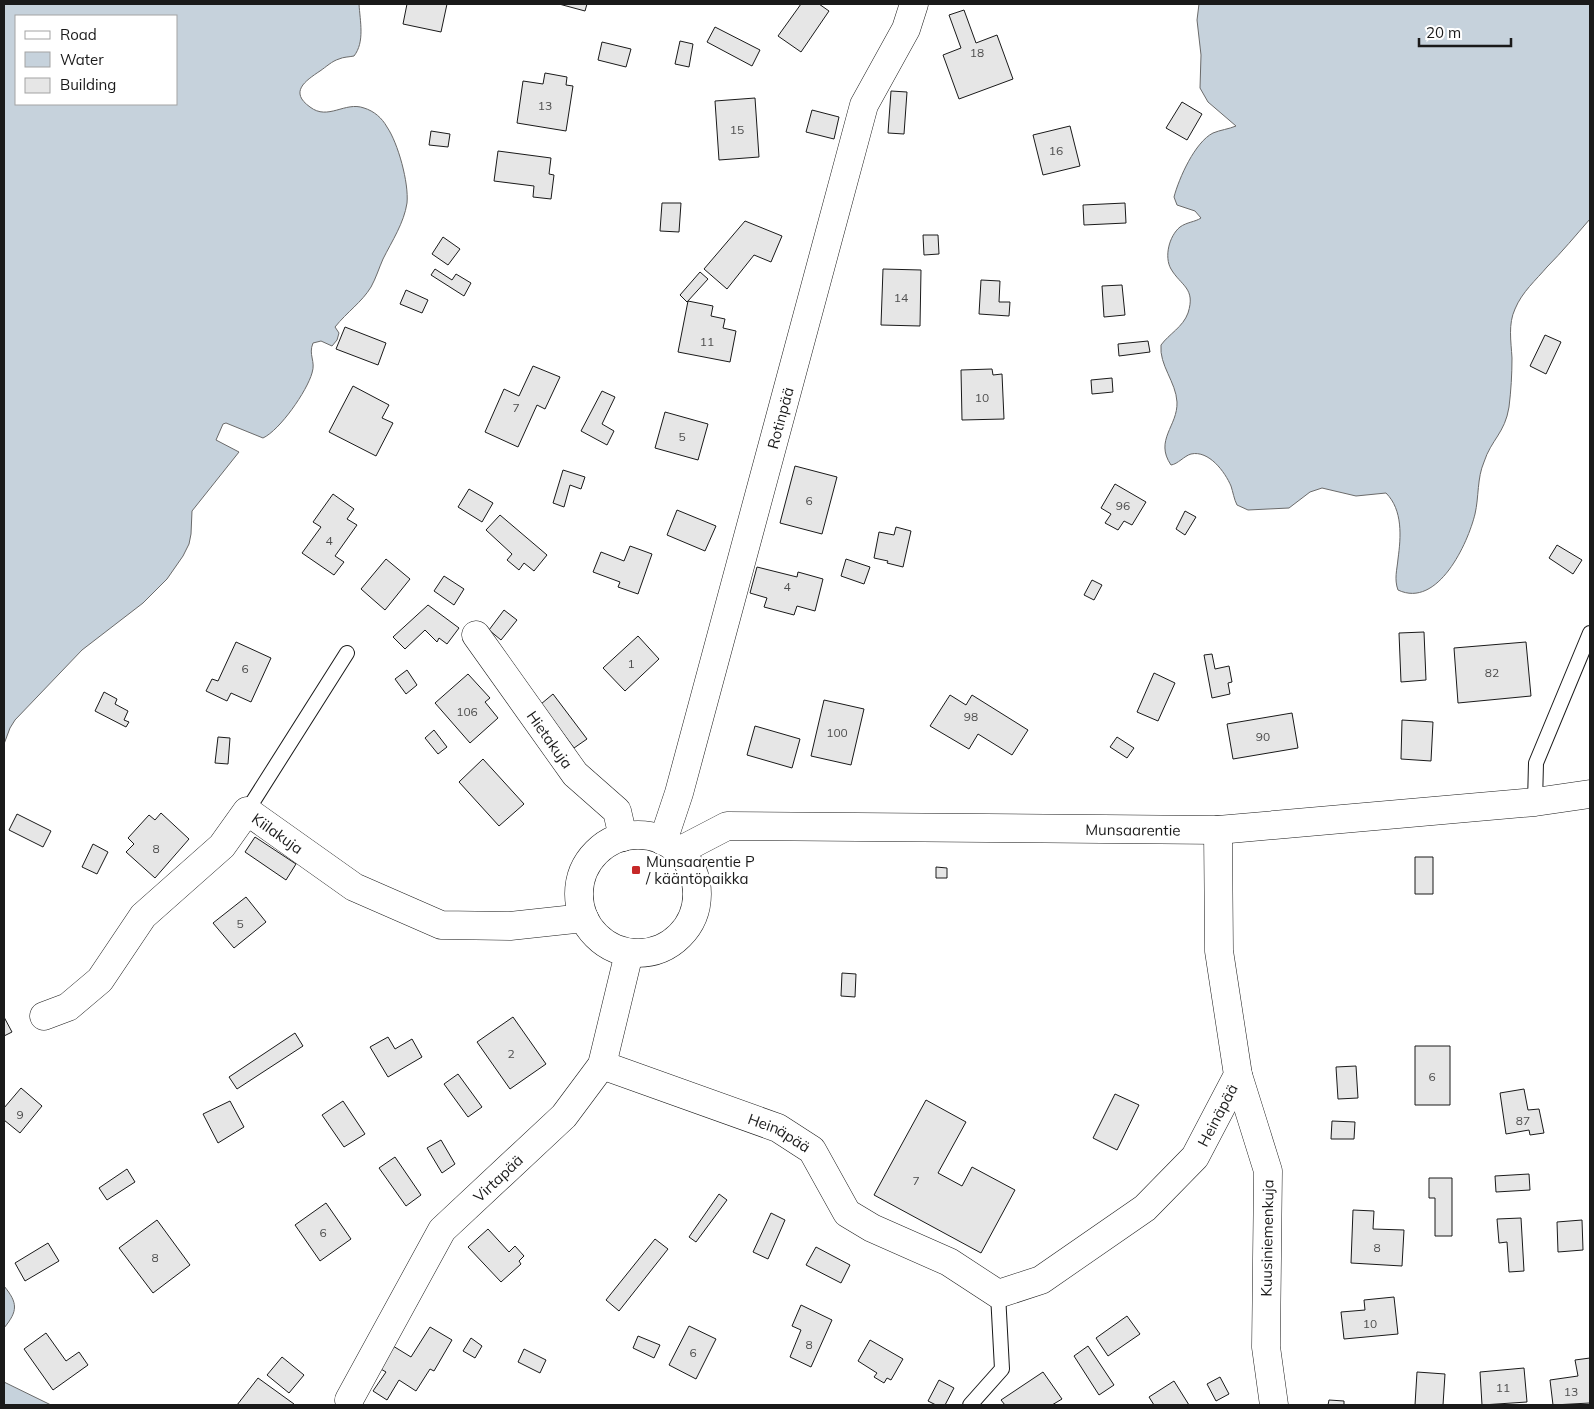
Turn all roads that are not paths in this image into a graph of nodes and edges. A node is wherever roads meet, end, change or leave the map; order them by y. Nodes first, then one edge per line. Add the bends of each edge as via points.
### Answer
1 (914, 4) edge
2 (1590, 633) edge
3 (476, 636) dead end
4 (347, 653) dead end
5 (1590, 794) edge
6 (1535, 802) junction
7 (247, 811) junction
8 (1218, 830) junction
9 (623, 837) junction
10 (671, 846) junction
11 (584, 918) junction
12 (629, 953) junction
13 (44, 1016) dead end
14 (602, 1065) junction
15 (1238, 1075) junction
16 (998, 1294) junction
17 (349, 1400) dead end
18 (970, 1405) edge
19 (1274, 1405) edge

1 - 10 street, Rotinpää via 906,29 864,105 681,783
2 - 6 lane via 1536,763
3 - 9 street, Hietakuja via 575,774 617,812
4 - 7 lane
5 - 6 street, Munsaarentie
6 - 8 street, Munsaarentie
7 - 11 street, Kiilakuja via 354,887 442,925 510,926
7 - 13 street, Kiilakuja via 222,846 143,916 100,980 68,1007
8 - 10 street, Munsaarentie via 727,826
8 - 15 street, Heinäpää via 1219,951
9 - 10 street via 643,836
9 - 11 street via 600,850 590,860 581,878 579,898
10 - 12 street via 690,866 696,883 697,902 691,920 681,936 666,947 648,953
11 - 12 street via 595,935 610,947
12 - 14 street, Virtapää
14 - 16 street, Heinäpää via 778,1128 812,1150 847,1213 872,1228 949,1262
14 - 17 street, Virtapää via 564,1116 442,1230
15 - 16 street, Heinäpää via 1195,1157 1145,1208 1041,1280
15 - 19 street, Kuusiniemenkuja via 1268,1171 1266,1347
16 - 18 lane via 1002,1369

